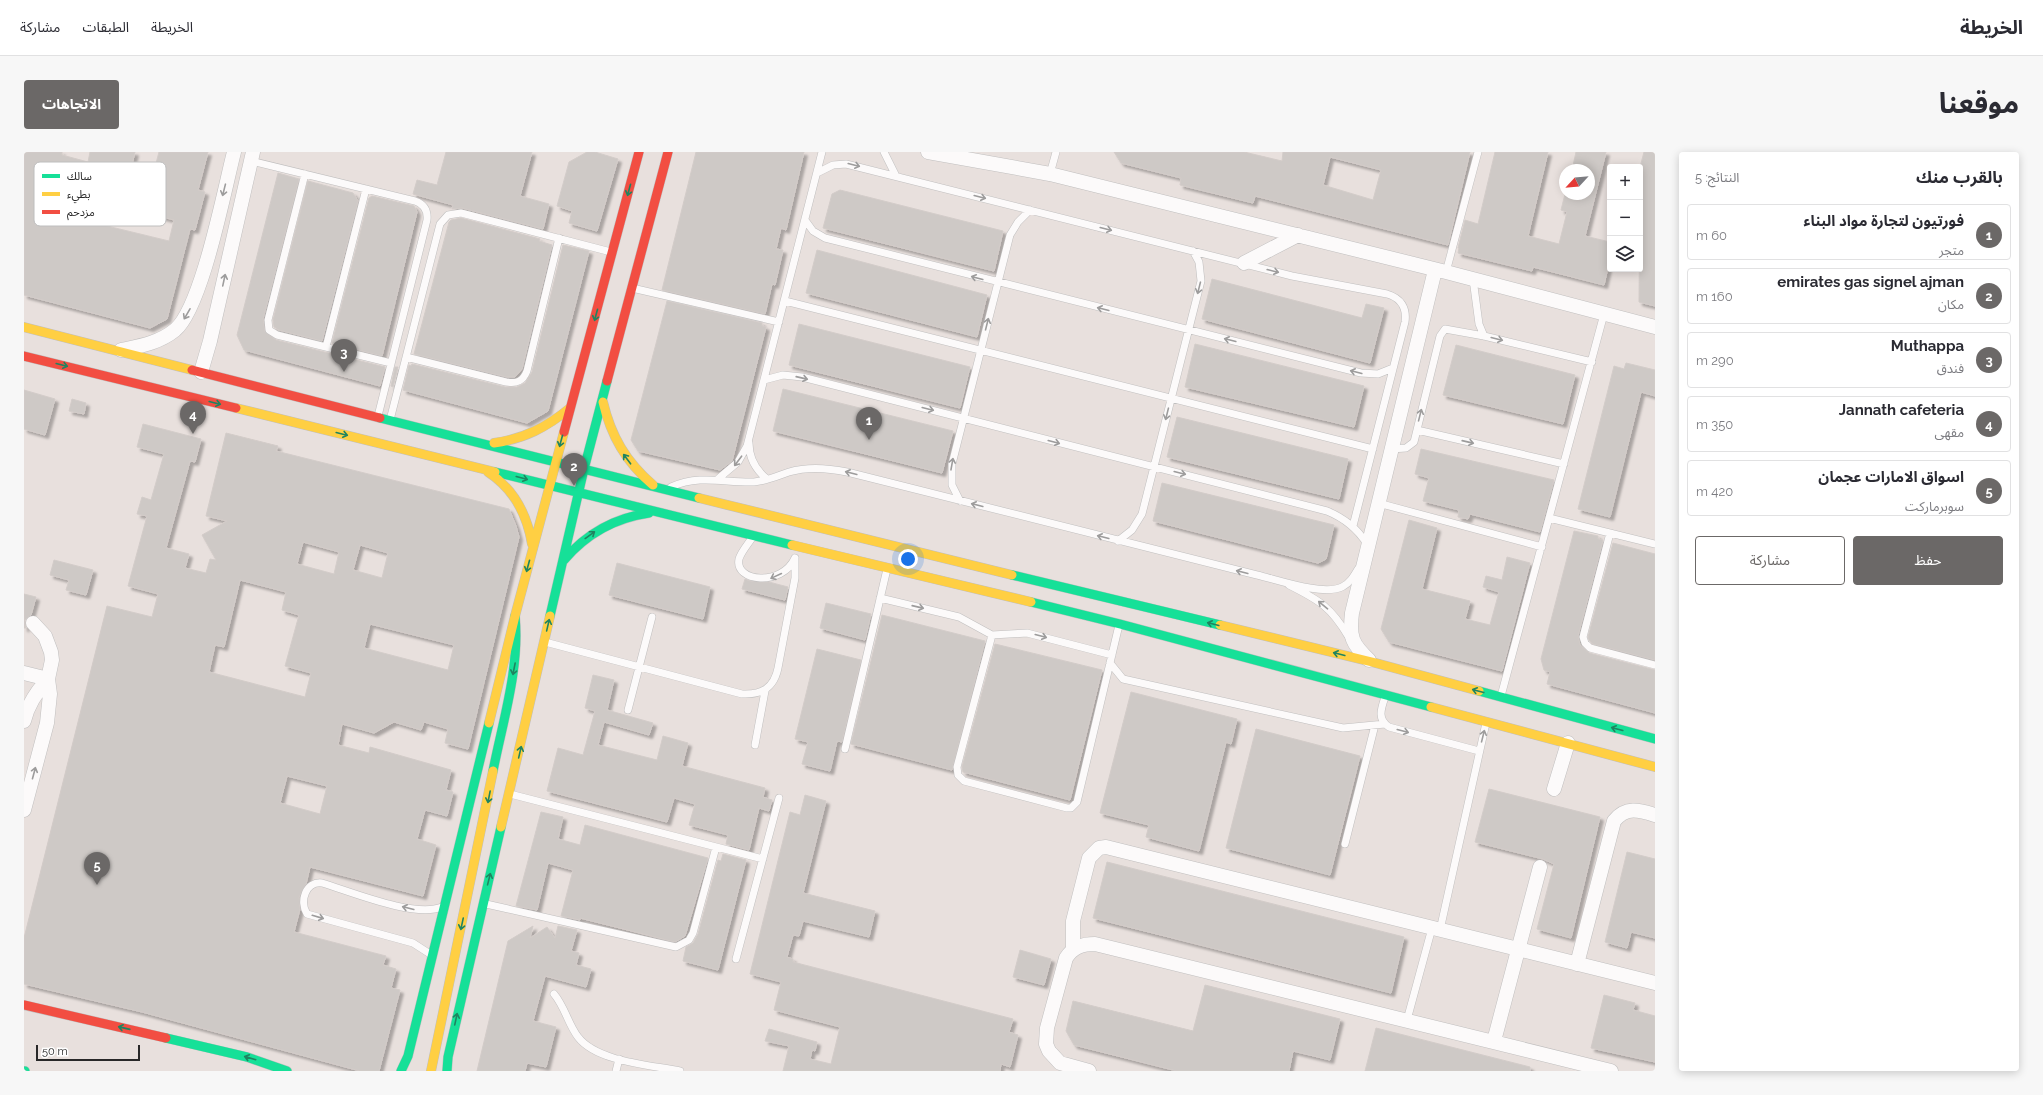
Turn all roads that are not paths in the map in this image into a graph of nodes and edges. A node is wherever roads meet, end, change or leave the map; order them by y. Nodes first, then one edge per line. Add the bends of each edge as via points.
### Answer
1 (234, 152) edge
2 (639, 152) edge
3 (668, 152) edge
4 (822, 152) edge
5 (884, 152) edge
6 (928, 152) edge
7 (1056, 152) edge
8 (1478, 152) edge
9 (252, 156) edge
10 (817, 173) junction
11 (306, 174) junction
12 (1050, 174) junction
13 (896, 176) junction
14 (366, 189) junction
15 (1030, 210) junction
16 (805, 220) junction
17 (1298, 235) junction
18 (560, 238) junction
19 (1193, 251) junction
20 (208, 253) junction
21 (613, 253) junction
22 (229, 259) junction
23 (1244, 263) junction
24 (1441, 271) junction
25 (1473, 279) junction
26 (998, 283) junction
27 (632, 288) junction
28 (784, 301) junction
29 (1604, 314) junction
30 (779, 322) junction
31 (24, 327) edge
32 (1655, 327) edge
33 (1188, 330) junction
34 (1484, 336) junction
35 (326, 347) junction
36 (980, 350) junction
37 (118, 351) junction
38 (24, 356) edge
39 (406, 357) junction
40 (1592, 362) junction
41 (391, 363) junction
42 (1393, 368) junction
43 (201, 372) junction
44 (764, 380) junction
45 (1172, 398) junction
46 (602, 400) junction
47 (570, 408) junction
48 (378, 417) junction
49 (963, 418) junction
50 (390, 420) junction
51 (1417, 430) junction
52 (750, 437) junction
53 (486, 444) junction
54 (1373, 449) junction
55 (1390, 449) junction
56 (555, 462) junction
57 (1564, 464) junction
58 (1154, 467) junction
59 (481, 468) junction
60 (584, 469) junction
61 (718, 479) junction
62 (767, 479) junction
63 (549, 485) junction
64 (654, 487) junction
65 (664, 490) junction
66 (578, 493) junction
67 (960, 501) junction
68 (1378, 503) junction
69 (660, 513) junction
70 (1549, 518) junction
71 (1353, 526) junction
72 (1610, 533) junction
73 (754, 535) junction
74 (1118, 540) junction
75 (1367, 544) junction
76 (1655, 544) edge
77 (798, 546) junction
78 (1542, 547) junction
79 (532, 549) junction
80 (795, 558) junction
81 (1365, 558) junction
82 (563, 562) junction
83 (887, 567) junction
84 (1280, 581) junction
85 (880, 598) junction
86 (514, 616) junction
87 (652, 617) dead end
88 (33, 623) dead end
89 (1120, 624) junction
90 (992, 635) junction
91 (544, 642) junction
92 (1355, 647) junction
93 (1112, 655) junction
94 (1372, 662) junction
95 (1110, 663) junction
96 (1655, 664) edge
97 (639, 666) junction
98 (24, 673) edge
99 (48, 679) junction
100 (765, 691) junction
101 (1386, 694) junction
102 (1501, 698) junction
103 (628, 710) dead end
104 (24, 721) edge
105 (1486, 721) junction
106 (1385, 724) junction
107 (1375, 725) junction
108 (1655, 739) edge
109 (1568, 743) junction
110 (755, 745) dead end
111 (845, 749) dead end
112 (1479, 751) junction
113 (1655, 767) edge
114 (1554, 789) dead end
115 (510, 794) junction
116 (779, 798) dead end
117 (24, 810) edge
118 (1655, 815) edge
119 (1345, 844) dead end
120 (716, 847) junction
121 (763, 859) junction
122 (1540, 867) dead end
123 (483, 904) junction
124 (446, 905) junction
125 (1436, 929) junction
126 (1073, 949) junction
127 (1518, 949) junction
128 (433, 959) junction
129 (736, 959) dead end
130 (1578, 964) junction
131 (1655, 983) edge
132 (554, 994) dead end
133 (24, 1005) edge
134 (1407, 1020) junction
135 (1494, 1041) junction
136 (619, 1059) junction
137 (405, 1069) edge
138 (287, 1071) edge
139 (431, 1071) edge
140 (447, 1071) edge
141 (616, 1071) edge
142 (680, 1071) edge
143 (1088, 1071) edge
144 (1612, 1071) edge

1 -> 20 street
2 -> 21 main road
3 - 27 main road
4 - 10 lane
5 - 13 lane
6 - 12 street
7 - 12 lane
8 - 24 lane
9 - 11 lane
9 - 22 street
10 -> 13 lane via 833,165 846,164
10 - 16 lane
11 - 14 lane
11 - 35 lane via 267,325 272,333
12 - 17 street
13 -> 15 lane
14 - 35 lane
14 - 41 lane via 421,203 428,213
15 -> 19 lane
15 - 26 lane via 1010,235
26 -> 16 lane via 825,238 813,231
16 - 28 lane
17 - 23 street
17 - 24 street
18 - 21 lane
18 - 39 lane via 460,213 448,215 440,224
18 - 39 lane via 527,371 519,382 506,382
19 - 23 lane
19 -> 33 lane via 1199,262 1201,274
20 - 22 street
20 -> 37 street via 190,310 176,329 156,342
21 -> 47 main road
43 -> 22 street
23 -> 42 lane via 1312,280 1387,294 1398,300 1406,316
24 - 25 street
24 - 55 street
25 - 29 street
25 - 34 lane via 1478,324
33 -> 26 lane
36 -> 26 lane
27 - 30 lane
27 - 46 main road
28 - 30 lane
28 - 36 lane
29 - 32 street
29 - 40 lane
30 - 44 lane
31 - 37 main road
42 -> 33 lane via 1378,374 1361,373
33 - 45 lane
34 -> 40 lane
51 -> 34 lane via 1441,333 1448,329
35 - 41 lane
36 - 45 lane
36 - 49 lane
37 - 43 main road
38 -> 59 main road
39 - 50 lane
40 - 57 lane
41 - 48 lane
42 - 54 lane
43 - 48 main road
44 -> 49 lane via 792,375
44 - 52 lane
45 - 54 lane
45 -> 58 lane
46 - 60 main road
64 -> 46 main road via 623,455 610,429
47 - 53 main road via 559,418 532,434 502,443
47 -> 56 main road
48 - 50 main road
49 -> 58 lane
67 -> 49 lane via 952,485 951,471
50 - 53 main road
51 - 55 lane via 1414,442 1409,447
51 -> 57 lane
52 -> 61 lane via 738,462
52 - 62 lane via 753,461
53 - 56 main road
54 - 71 lane
55 - 68 street
56 - 60 main road
56 - 63 main road
57 - 70 lane
58 -> 71 lane via 1327,511
58 - 74 lane via 1142,514 1132,530
59 -> 63 main road
59 - 79 main road via 500,480 516,498 529,527
60 - 64 main road
60 - 66 main road
61 - 62 lane via 743,482
61 - 65 lane via 692,480
67 -> 62 lane via 824,468 801,469
63 - 66 main road
63 - 79 main road
64 - 65 main road
94 -> 65 main road
66 - 69 main road
66 - 82 main road
74 -> 67 lane
68 - 75 street
68 - 78 lane
69 - 73 main road
82 -> 69 main road via 579,543 600,528 635,515
70 - 72 lane
70 - 78 lane
71 - 75 lane
72 - 76 lane
72 - 96 lane via 1583,637 1585,643 1590,648
73 - 77 main road
80 -> 73 lane via 786,570 770,578 746,574 740,567 739,559
84 -> 74 lane
75 - 81 street
77 - 80 lane
77 - 83 main road
78 - 102 lane
79 -> 86 main road
80 - 100 lane via 795,578 778,668 774,681
81 - 84 lane via 1352,579 1335,589 1324,590
81 - 92 street via 1350,628
91 -> 82 main road
83 - 85 lane
83 - 89 main road
92 -> 84 lane via 1340,623 1322,602
85 -> 90 lane via 959,617
85 - 111 lane
86 - 124 main road
86 -> 139 main road via 517,645 515,664
87 - 97 lane
88 - 99 street via 45,636 51,652
89 - 93 lane
89 - 101 main road
90 -> 93 lane via 1027,633
90 - 95 lane via 957,767 958,775 964,781 1063,808 1071,808 1077,802
91 - 97 lane
115 -> 91 main road
92 - 94 street
93 - 95 lane
102 -> 94 main road
95 - 107 lane via 1123,679 1343,728
97 - 100 lane via 742,694
97 - 103 lane
98 - 99 street
99 - 104 street via 30,703
117 -> 99 street via 47,723 50,694
100 - 110 lane
101 - 105 main road
101 - 106 lane via 1380,715
108 -> 102 main road
105 - 109 main road
112 -> 105 lane
106 - 107 lane
106 -> 112 lane via 1389,728
107 - 119 lane
109 - 113 main road
109 - 114 street
112 - 125 lane
115 - 120 lane
123 -> 115 main road
116 - 121 lane
118 - 130 street via 1633,809 1622,813 1614,821
120 - 121 lane
120 - 123 lane via 693,934 689,940 676,947
121 - 129 lane
122 - 127 street
140 -> 123 main road
124 - 128 main road
124 -> 128 lane via 430,910 408,909 316,882 307,890 304,904 307,914 413,943
125 - 126 street via 1106,847 1099,848 1089,858 1073,921
125 - 127 street
125 - 134 lane
126 - 134 street via 1080,945 1095,944
126 - 143 street via 1064,963 1047,1028 1046,1044 1060,1063
127 - 130 street
127 - 135 street
128 - 137 main road
130 - 131 street
132 - 136 lane via 583,1043 597,1052
138 -> 133 main road via 247,1056
134 - 135 street
135 - 144 street
136 - 141 lane
136 - 142 lane

